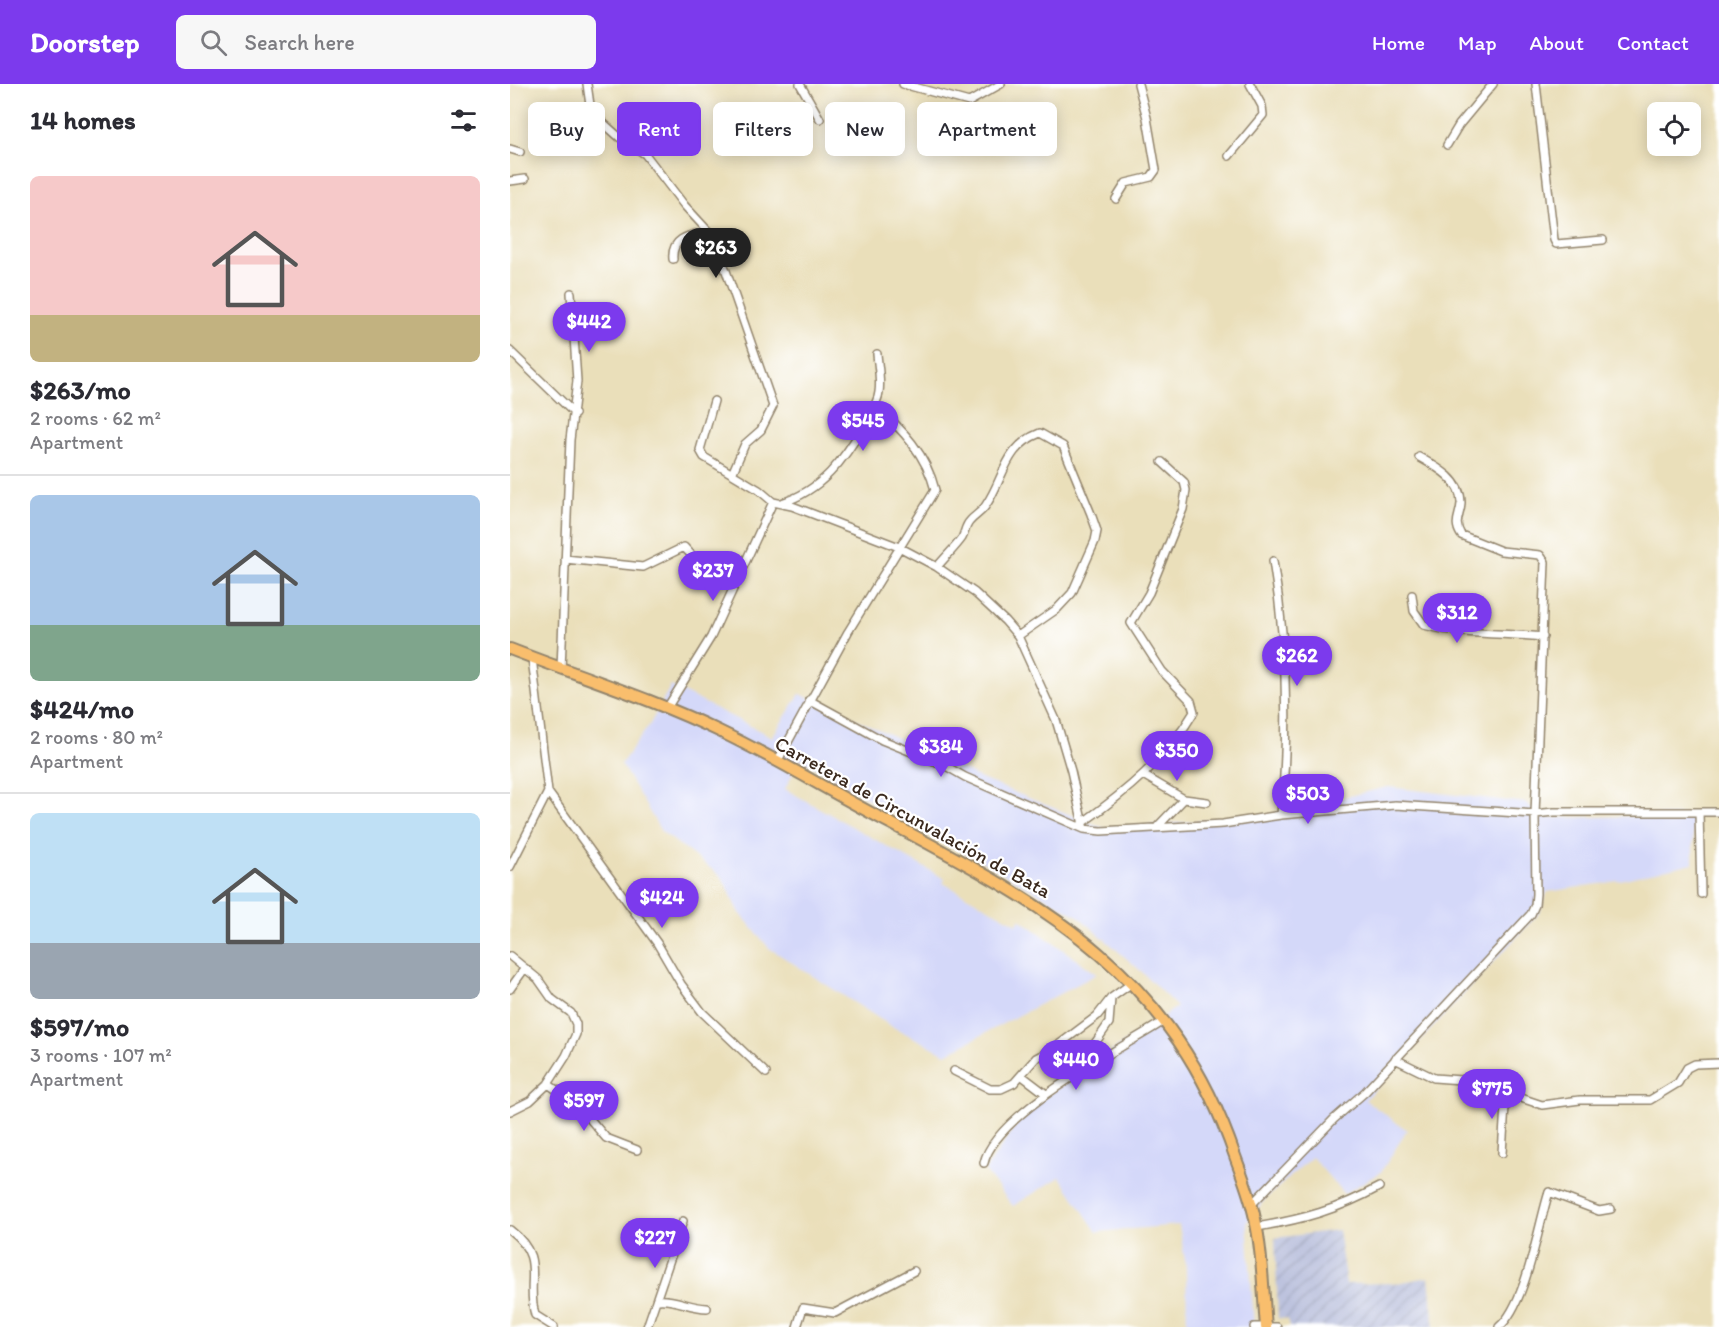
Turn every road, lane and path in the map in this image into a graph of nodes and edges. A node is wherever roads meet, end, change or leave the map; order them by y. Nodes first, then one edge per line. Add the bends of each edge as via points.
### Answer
1 (587, 84) edge
2 (800, 84) edge
3 (903, 84) edge
4 (1001, 84) edge
5 (1138, 84) edge
6 (1250, 84) edge
7 (1493, 84) edge
8 (1536, 84) edge
9 (820, 119) dead end
10 (1447, 145) dead end
11 (510, 148) edge
12 (520, 152) dead end
13 (1229, 156) dead end
14 (525, 179) dead end
15 (510, 181) edge
16 (1116, 199) dead end
17 (708, 231) junction
18 (1604, 240) dead end
19 (672, 259) dead end
20 (571, 292) dead end
21 (510, 351) edge
22 (877, 354) dead end
23 (714, 401) dead end
24 (875, 405) junction
25 (575, 414) junction
26 (1419, 457) dead end
27 (1162, 462) dead end
28 (732, 474) junction
29 (776, 503) junction
30 (899, 547) junction
31 (565, 559) junction
32 (1273, 561) dead end
33 (937, 567) junction
34 (740, 572) junction
35 (1412, 595) dead end
36 (1018, 636) junction
37 (1543, 638) junction
38 (510, 649) edge
39 (532, 658) junction
40 (561, 669) junction
41 (809, 700) junction
42 (667, 708) junction
43 (777, 762) junction
44 (1143, 775) junction
45 (548, 792) junction
46 (1184, 799) junction
47 (1207, 802) dead end
48 (1699, 812) junction
49 (1719, 812) edge
50 (1535, 814) junction
51 (1281, 815) junction
52 (1083, 826) junction
53 (1158, 826) junction
54 (510, 867) edge
55 (675, 888) dead end
56 (1701, 894) dead end
57 (634, 910) junction
58 (510, 956) edge
59 (525, 968) junction
60 (1132, 983) junction
61 (510, 989) edge
62 (1111, 998) junction
63 (1165, 1021) junction
64 (1091, 1049) dead end
65 (1395, 1059) junction
66 (1719, 1063) edge
67 (954, 1071) dead end
68 (766, 1073) dead end
69 (1021, 1074) junction
70 (548, 1084) junction
71 (1510, 1092) junction
72 (1046, 1094) junction
73 (510, 1111) edge
74 (638, 1150) dead end
75 (1502, 1153) dead end
76 (984, 1163) dead end
77 (1379, 1187) dead end
78 (1252, 1204) junction
79 (1611, 1209) dead end
80 (683, 1221) dead end
81 (1257, 1227) junction
82 (510, 1230) edge
83 (914, 1271) dead end
84 (658, 1300) junction
85 (707, 1308) dead end
86 (554, 1327) edge
87 (647, 1327) edge
88 (797, 1327) edge
89 (1254, 1327) edge
90 (1269, 1327) edge
91 (1499, 1327) edge

1 - 17 street via 591,112 645,154
2 - 9 street
3 - 4 street via 969,102
5 - 16 street via 1156,170 1150,177 1126,183
6 - 13 street via 1263,115
7 - 10 street
8 - 18 street via 1554,240 1563,244
11 - 12 street
14 - 15 street
17 - 19 street via 679,240
17 - 28 street via 725,268 773,406 761,430 745,444
20 - 25 street via 577,352
21 - 25 street
22 - 24 street via 879,392
23 - 28 street via 700,453
24 - 29 street via 830,475 802,495
24 - 30 street via 903,430 920,453 930,469 935,490
25 - 31 street via 570,440
26 - 37 street via 1452,480 1461,500 1456,524 1461,535 1501,551 1543,558
27 - 44 street via 1184,482 1183,509 1149,593 1131,623 1162,671 1191,701 1194,712 1170,748
28 - 29 street
29 - 30 street
29 - 34 street
30 - 33 street
30 - 41 street
31 - 34 street via 643,567 684,547 697,561
31 - 40 street
32 - 51 street via 1280,600 1284,671
33 - 36 street via 975,593
33 - 36 street via 961,540 972,519 986,507 1019,445 1040,433 1060,444 1091,514 1097,531 1095,541 1072,593 1057,609
34 - 42 street via 711,637
35 - 37 street via 1414,611 1424,625 1446,631
36 - 52 street via 1056,720
37 - 50 street
38 - 39 main road, Carretera de Circunvalación de Bata
39 - 40 main road, Carretera de Circunvalación de Bata
39 - 45 street
40 - 42 main road, Carretera de Circunvalación de Bata
41 - 43 street
41 - 52 street via 882,740
42 - 43 main road, Carretera de Circunvalación de Bata
43 - 60 main road, Carretera de Circunvalación de Bata via 1038,906 1110,960
44 - 46 street
44 - 52 street
45 - 54 street
45 - 57 street
46 - 47 street
46 - 53 street
48 - 49 street
48 - 50 street
48 - 56 street
50 - 51 street via 1407,805
50 - 65 street via 1535,905 1530,914
51 - 53 street via 1223,824
52 - 53 street via 1101,831
55 - 57 street
57 - 68 street via 702,1012
58 - 59 street
59 - 61 street
59 - 70 street via 575,1018 573,1041
60 - 62 street
60 - 63 main road, Carretera de Circunvalación de Bata
62 - 64 street via 1109,1023
62 - 69 street via 1097,1016 1036,1058
63 - 72 street
63 - 78 main road, Carretera de Circunvalación de Bata via 1212,1094
65 - 71 street via 1434,1078 1478,1077
65 - 78 street
66 - 71 street via 1687,1068 1678,1083 1650,1100 1542,1104
67 - 69 street via 990,1089 1014,1083
69 - 72 street
70 - 73 street via 530,1101
70 - 74 street via 578,1105 606,1137
71 - 75 street via 1505,1106
72 - 76 street via 997,1135
77 - 81 street via 1319,1215
78 - 81 main road, Carretera de Circunvalación de Bata
79 - 91 street via 1599,1211 1550,1192 1520,1293 1510,1315
80 - 84 street
81 - 90 main road, Carretera de Circunvalación de Bata
82 - 86 street via 526,1245 534,1264 534,1315
83 - 88 street via 835,1313 806,1307
84 - 85 street
84 - 87 street
89 - 90 street

